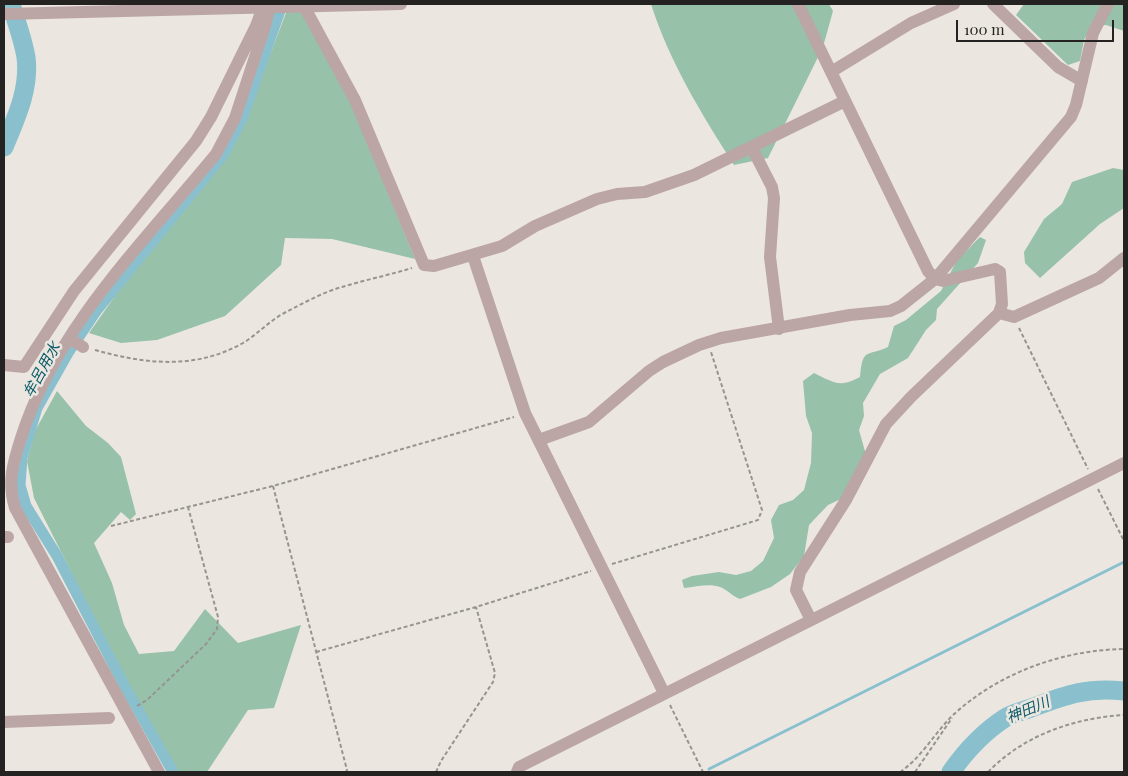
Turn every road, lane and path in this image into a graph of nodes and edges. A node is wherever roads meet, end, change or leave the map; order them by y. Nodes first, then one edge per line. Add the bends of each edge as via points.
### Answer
1 (401, 4) edge
2 (798, 4) edge
3 (954, 4) edge
4 (993, 4) edge
5 (1108, 4) edge
6 (269, 6) edge
7 (304, 6) junction
8 (4, 14) edge
9 (831, 72) junction
10 (1082, 81) junction
11 (845, 101) junction
12 (752, 148) junction
13 (473, 256) junction
14 (1124, 258) edge
15 (424, 264) junction
16 (934, 279) junction
17 (999, 313) junction
18 (1014, 317) junction
19 (780, 329) junction
20 (74, 341) junction
21 (4, 365) edge
22 (525, 414) junction
23 (539, 440) junction
24 (1124, 463) edge
25 (1093, 479) junction
26 (273, 486) junction
27 (188, 507) junction
28 (111, 526) dead end
29 (1124, 541) edge
30 (476, 607) dead end
31 (811, 620) junction
32 (1124, 649) edge
33 (664, 693) junction
34 (139, 704) dead end
35 (1124, 715) edge
36 (953, 716) junction
37 (110, 718) dead end
38 (4, 722) edge
39 (159, 772) edge
40 (346, 772) edge
41 (436, 772) edge
42 (517, 772) edge
43 (703, 772) edge
44 (900, 772) edge
45 (915, 772) edge
46 (988, 772) edge

1 - 7 street
2 - 9 street
3 - 9 street via 911,24
4 - 10 street via 1058,67
5 - 10 street via 1093,33
6 - 7 street
6 - 8 street
6 - 20 street via 238,109 216,154 136,250
6 - 21 street via 196,141 74,291 24,366
7 - 15 street via 355,100
9 - 11 street
10 - 16 street via 1070,117
11 - 12 street
11 - 16 street
12 - 13 street via 660,188 597,199 535,226 502,246
12 - 19 street via 772,187 774,198 770,257
13 - 15 street via 434,266
13 - 22 street
14 - 18 street via 1099,278
15 - 20 path via 340,287 284,313 244,342 206,358 183,363 156,362 119,357
16 - 17 street via 943,281 995,269 1000,272 1002,304
16 - 19 street via 890,311 850,315
17 - 18 street
17 - 31 street via 886,424 846,500 800,572 796,590
18 - 25 path
19 - 23 street via 721,338 681,354 650,371 589,422
20 - 39 street via 33,401 12,466 11,494 15,508
22 - 23 street
22 - 26 path
23 - 33 street
24 - 25 street
25 - 29 path
25 - 31 street
26 - 27 path
26 - 40 path
27 - 28 path
27 - 34 path via 218,617 217,629 206,644
30 - 41 path via 495,673 494,682
31 - 33 street
32 - 36 path via 1075,653 1034,666 977,695
33 - 42 street via 519,767
33 - 43 path
35 - 46 path via 1094,717 1063,725 1024,744
36 - 44 path via 910,766
36 - 45 path
37 - 38 street

